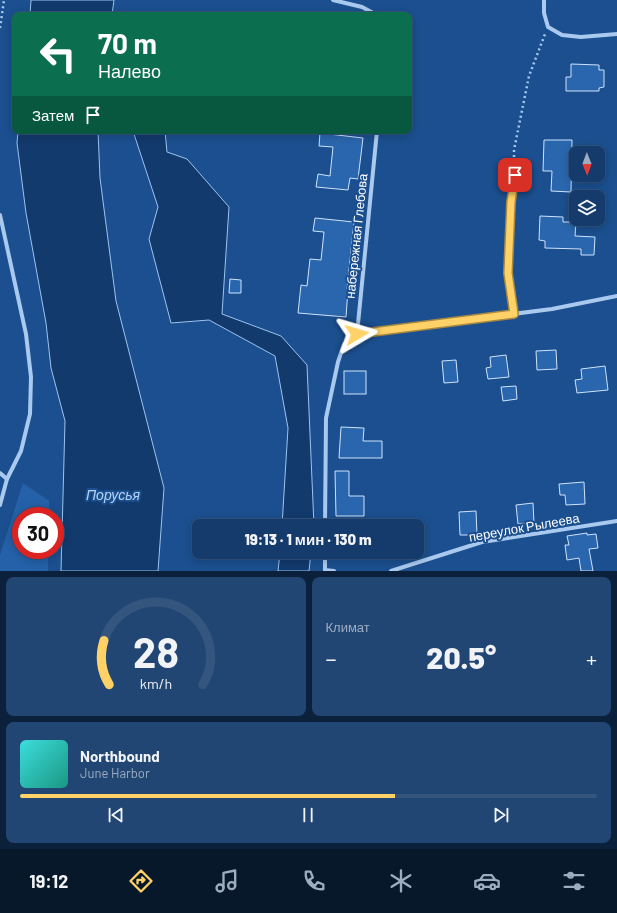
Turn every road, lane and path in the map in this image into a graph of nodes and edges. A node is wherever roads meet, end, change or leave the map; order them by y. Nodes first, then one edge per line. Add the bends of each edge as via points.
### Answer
1 (4, 0) edge
2 (332, 0) edge
3 (544, 0) edge
4 (371, 12) edge
5 (548, 27) junction
6 (0, 28) edge
7 (617, 34) edge
8 (377, 134) edge
9 (515, 175) joint
10 (0, 215) edge
11 (617, 296) edge
12 (514, 314) junction
13 (357, 334) junction
14 (0, 473) edge
15 (7, 479) junction
16 (0, 505) edge
17 (325, 519) edge
18 (617, 521) edge
19 (325, 559) edge
20 (325, 570) edge
21 (334, 571) edge
22 (391, 571) edge

1 - 6 path
2 - 4 street via 362,7
3 - 5 street
5 - 7 street via 562,34 581,37
5 - 9 path via 530,76 514,150
8 - 13 street, набережная Глебова
9 - 12 lane via 511,202 508,273
10 - 15 street via 26,334 31,377 30,414 21,451
11 - 12 street
12 - 13 street
13 - 17 street via 344,344 326,418
14 - 15 street
15 - 16 street
18 - 22 street, переулок Рылеева via 482,542
19 - 20 street
20 - 21 street

